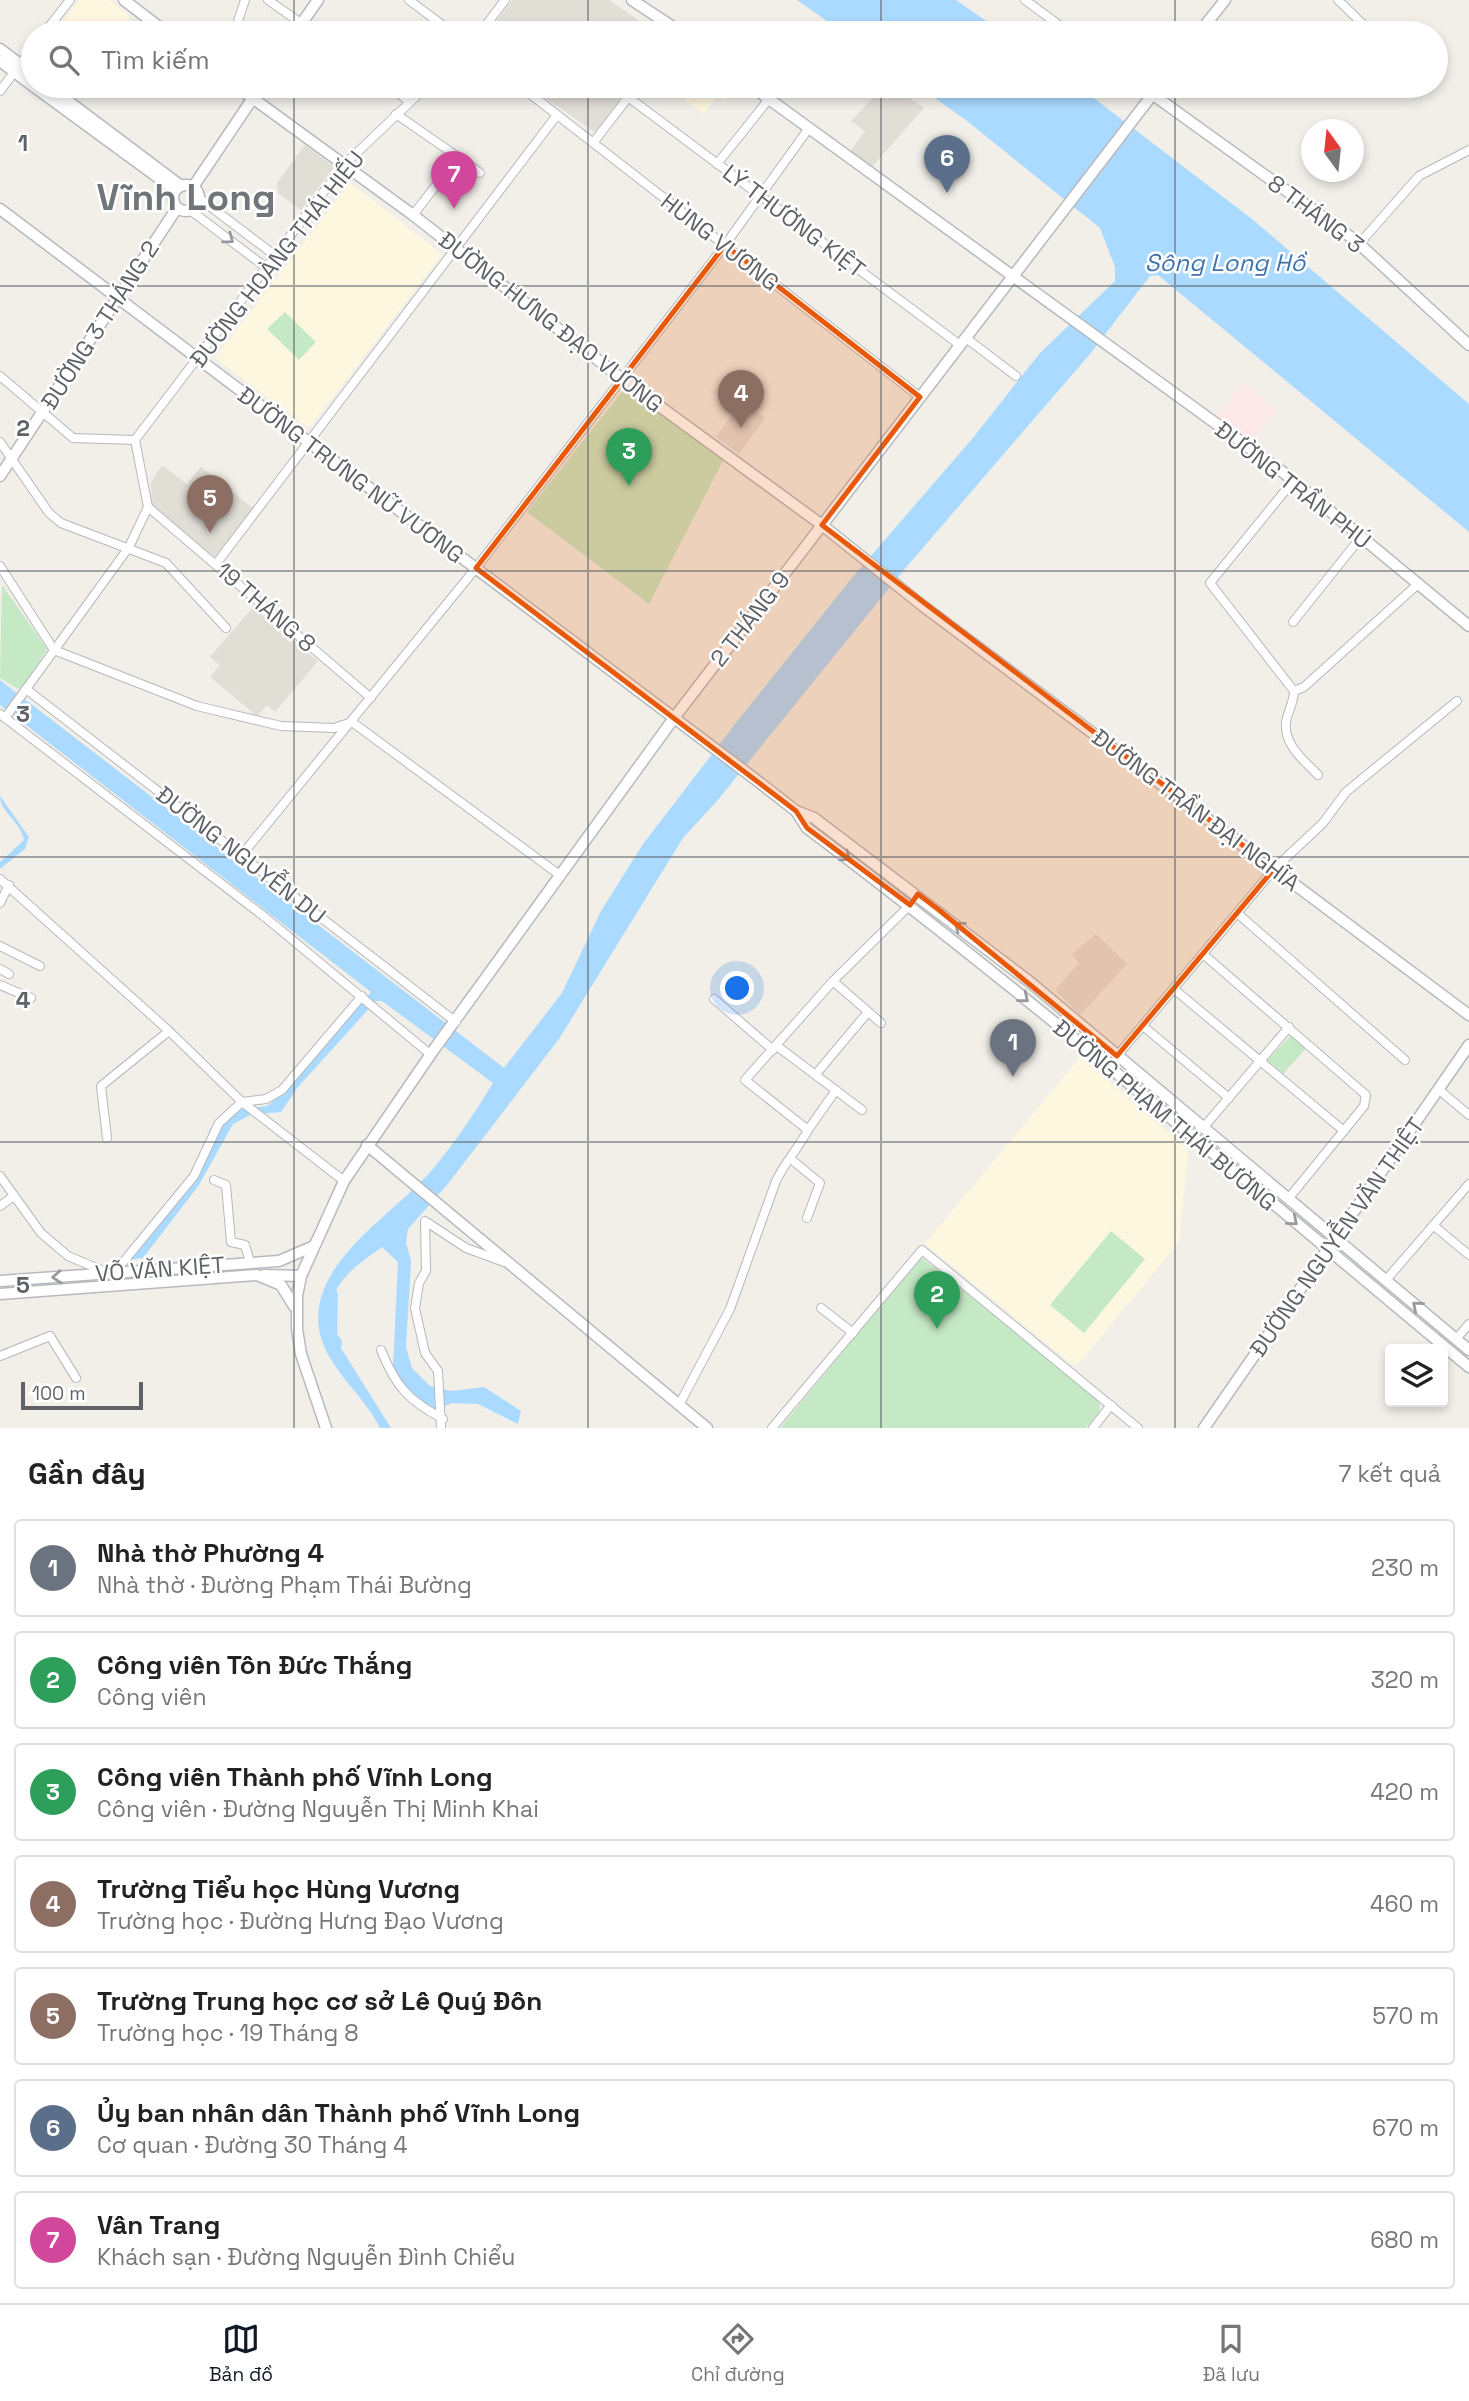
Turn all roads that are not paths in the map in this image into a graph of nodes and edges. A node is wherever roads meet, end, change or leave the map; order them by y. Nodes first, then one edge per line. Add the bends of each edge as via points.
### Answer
1 (70, 0) edge
2 (124, 0) edge
3 (246, 0) edge
4 (268, 0) edge
5 (318, 0) edge
6 (409, 0) edge
7 (632, 0) edge
8 (1025, 0) edge
9 (1225, 0) edge
10 (1338, 0) edge
11 (500, 2) edge
12 (53, 21) edge
13 (151, 21) edge
14 (238, 21) edge
15 (290, 21) edge
16 (303, 21) edge
17 (437, 21) edge
18 (488, 21) edge
19 (663, 21) edge
20 (1054, 21) edge
21 (1208, 21) edge
22 (1360, 21) edge
23 (0, 49) edge
24 (0, 61) edge
25 (21, 63) edge
26 (17, 68) junction
27 (21, 70) edge
28 (21, 72) edge
29 (0, 90) edge
30 (51, 98) edge
31 (64, 98) edge
32 (404, 98) edge
33 (414, 98) edge
34 (535, 98) edge
35 (627, 98) edge
36 (629, 98) edge
37 (1149, 98) edge
38 (1166, 98) edge
39 (253, 99) joint
40 (769, 99) joint
41 (410, 102) junction
42 (396, 114) junction
43 (557, 115) junction
44 (809, 128) junction
45 (593, 143) junction
46 (1469, 150) edge
47 (458, 157) junction
48 (717, 164) junction
49 (344, 165) junction
50 (480, 173) dead end
51 (183, 188) junction
52 (759, 195) junction
53 (199, 198) junction
54 (177, 208) junction
55 (0, 209) edge
56 (190, 210) junction
57 (413, 215) junction
58 (1359, 244) junction
59 (725, 245) junction
60 (456, 247) junction
61 (277, 257) junction
62 (268, 269) junction
63 (1012, 278) junction
64 (118, 299) junction
65 (963, 342) junction
66 (1469, 345) edge
67 (198, 359) junction
68 (0, 376) edge
69 (1016, 376) dead end
70 (621, 378) junction
71 (920, 397) junction
72 (43, 412) junction
73 (135, 440) junction
74 (0, 442) edge
75 (308, 442) junction
76 (12, 458) junction
77 (0, 476) edge
78 (1293, 481) junction
79 (148, 507) junction
80 (822, 525) junction
81 (832, 533) joint
82 (1361, 537) junction
83 (129, 547) junction
84 (216, 564) junction
85 (0, 566) edge
86 (476, 568) junction
87 (1418, 584) junction
88 (1293, 622) dead end
89 (1469, 626) edge
90 (226, 628) dead end
91 (54, 650) junction
92 (25, 690) junction
93 (1294, 691) junction
94 (371, 698) junction
95 (1457, 701) dead end
96 (5, 715) edge
97 (674, 718) junction
98 (352, 722) junction
99 (1318, 775) dead end
100 (755, 779) joint
101 (796, 811) junction
102 (241, 856) junction
103 (1274, 869) junction
104 (561, 876) junction
105 (0, 879) edge
106 (9, 885) junction
107 (918, 894) junction
108 (0, 903) edge
109 (910, 905) junction
110 (1237, 913) junction
111 (0, 946) edge
112 (1203, 954) junction
113 (40, 966) dead end
114 (0, 969) edge
115 (9, 974) dead end
116 (833, 981) junction
117 (0, 985) edge
118 (1174, 989) junction
119 (362, 996) junction
120 (31, 998) dead end
121 (714, 999) dead end
122 (868, 1012) junction
123 (1469, 1014) edge
124 (454, 1023) junction
125 (881, 1023) dead end
126 (1143, 1026) junction
127 (1289, 1027) junction
128 (169, 1031) junction
129 (1469, 1045) edge
130 (775, 1048) junction
131 (432, 1051) junction
132 (1117, 1056) junction
133 (1405, 1060) dead end
134 (1260, 1061) junction
135 (816, 1074) junction
136 (1152, 1085) junction
137 (1438, 1089) junction
138 (835, 1090) junction
139 (1144, 1096) junction
140 (1228, 1098) junction
141 (244, 1104) junction
142 (862, 1110) dead end
143 (1469, 1115) edge
144 (1203, 1128) junction
145 (808, 1130) junction
146 (1344, 1131) junction
147 (107, 1138) dead end
148 (367, 1146) junction
149 (792, 1160) junction
150 (0, 1176) edge
151 (214, 1180) dead end
152 (344, 1181) junction
153 (1467, 1189) edge
154 (13, 1196) junction
155 (1288, 1199) junction
156 (0, 1206) edge
157 (807, 1218) dead end
158 (1433, 1225) junction
159 (1335, 1239) junction
160 (316, 1245) junction
161 (1329, 1251) junction
162 (1469, 1255) edge
163 (283, 1260) junction
164 (253, 1262) junction
165 (506, 1262) junction
166 (111, 1273) junction
167 (257, 1275) junction
168 (301, 1276) junction
169 (1386, 1280) junction
170 (0, 1281) edge
171 (0, 1294) edge
172 (821, 1308) dead end
173 (296, 1309) junction
174 (1469, 1324) edge
175 (853, 1333) junction
176 (1456, 1339) junction
177 (1442, 1344) edge
178 (1448, 1347) edge
179 (1448, 1349) edge
180 (381, 1350) dead end
181 (1469, 1350) edge
182 (0, 1356) edge
183 (1469, 1367) edge
184 (76, 1378) dead end
185 (679, 1405) junction
186 (1111, 1405) junction
187 (442, 1423) edge
188 (326, 1428) edge
189 (707, 1428) edge
190 (772, 1428) edge
191 (1093, 1428) edge
192 (1138, 1428) edge
193 (1204, 1428) edge

1 - 12 street
2 - 13 main road
3 - 14 street
4 - 15 street
5 - 16 main road
6 - 17 street
7 - 19 main road
8 - 20 street
9 - 21 main road
10 - 22 street
11 - 18 street
23 - 26 main road
24 - 26 main road
25 - 26 street
26 - 27 main road
26 - 28 main road
26 - 29 street
30 - 51 main road
31 - 51 main road
32 - 41 street
33 - 41 street, ĐƯỜNG HOÀNG THÁI HIẾU
34 - 43 street, HÙNG VƯƠNG
35 - 45 street
36 - 48 street, LÝ THƯỜNG KIỆT
37 - 63 main road, 2 THÁNG 9
38 - 58 main road, 8 THÁNG 3
39 - 49 main road, ĐƯỜNG HƯNG ĐẠO VƯƠNG
39 - 51 main road
40 - 44 main road, ĐƯỜNG TRẦN PHÚ
40 - 48 street
41 - 42 street, ĐƯỜNG HOÀNG THÁI HIẾU
42 - 47 street
42 - 49 street, ĐƯỜNG HOÀNG THÁI HIẾU
43 - 45 street, HÙNG VƯƠNG
43 - 60 street
44 - 52 street
44 - 63 main road, ĐƯỜNG TRẦN PHÚ
45 - 59 street, HÙNG VƯƠNG
46 - 58 street via 1419,176
47 - 50 street
47 - 57 street
48 - 52 street, LÝ THƯỜNG KIỆT
49 - 57 main road, ĐƯỜNG HƯNG ĐẠO VƯƠNG
49 - 61 street, ĐƯỜNG HOÀNG THÁI HIẾU
51 - 53 main road
51 - 54 main road via 173,201
52 - 59 street
52 - 65 street, LÝ THƯỜNG KIỆT
53 - 56 main road
53 - 61 street
54 - 56 main road
54 - 64 main road, ĐƯỜNG 3 THÁNG 2
55 - 64 main road, ĐƯỜNG TRƯNG NỮ VƯƠNG
56 -> 62 street
57 - 60 main road, ĐƯỜNG HƯNG ĐẠO VƯƠNG
58 - 66 main road, 8 THÁNG 3
59 - 70 street
59 - 71 street, HÙNG VƯƠNG
60 - 70 main road, ĐƯỜNG HƯNG ĐẠO VƯƠNG
60 - 75 street
61 - 62 street, ĐƯỜNG HOÀNG THÁI HIẾU
62 - 67 street, ĐƯỜNG HOÀNG THÁI HIẾU
63 - 65 main road, 2 THÁNG 9
63 - 78 main road, ĐƯỜNG TRẦN PHÚ
64 - 67 main road, ĐƯỜNG TRƯNG NỮ VƯƠNG
64 - 72 main road, ĐƯỜNG 3 THÁNG 2
65 - 69 street, LÝ THƯỜNG KIỆT
65 - 71 main road, 2 THÁNG 9
67 - 73 street, ĐƯỜNG HOÀNG THÁI HIẾU
67 - 75 main road, ĐƯỜNG TRƯNG NỮ VƯƠNG
68 - 72 street
70 - 80 main road, ĐƯỜNG HƯNG ĐẠO VƯƠNG
70 - 86 street
71 - 80 main road, 2 THÁNG 9
72 - 73 street via 73,438
72 - 76 main road, ĐƯỜNG 3 THÁNG 2
73 - 79 street
74 - 76 street
75 - 84 street
75 - 86 main road, ĐƯỜNG TRƯNG NỮ VƯƠNG
76 - 77 main road, ĐƯỜNG 3 THÁNG 2
76 - 83 street via 49,513 61,523
78 - 82 main road, ĐƯỜNG TRẦN PHÚ
78 - 93 street via 1210,583
79 - 83 street
79 - 84 street, 19 THÁNG 8
80 - 81 main road, ĐƯỜNG HƯNG ĐẠO VƯƠNG
80 - 97 main road, 2 THÁNG 9
81 - 103 main road, ĐƯỜNG TRẦN ĐẠI NGHĨA
82 - 87 main road, ĐƯỜNG TRẦN PHÚ
82 - 88 street
83 - 90 street via 166,563
83 - 91 street
84 - 94 street, 19 THÁNG 8
85 - 91 street
86 - 94 street
86 - 97 main road, ĐƯỜNG TRƯNG NỮ VƯƠNG
87 - 89 main road, ĐƯỜNG TRẦN PHÚ
87 - 93 street via 1304,687
91 - 92 street
91 - 98 street via 197,706 281,726 334,728
92 - 96 street
92 - 102 street, ĐƯỜNG NGUYỄN DU
93 - 99 street via 1286,723 1291,746
94 - 98 street
95 - 103 street via 1346,792 1323,823
96 - 119 street
97 - 100 main road, ĐƯỜNG TRƯNG NỮ VƯƠNG
97 - 104 main road, 2 THÁNG 9
98 - 102 street
98 - 104 street
100 - 101 main road, ĐƯỜNG PHẠM THÁI BƯỜNG
101 - 107 main road, ĐƯỜNG PHẠM THÁI BƯỜNG via 814,818
101 -> 109 main road, ĐƯỜNG PHẠM THÁI BƯỜNG via 807,828
102 - 124 street, ĐƯỜNG NGUYỄN DU
103 - 110 street
103 - 123 main road, ĐƯỜNG TRẦN ĐẠI NGHĨA
104 - 124 main road, 2 THÁNG 9
105 - 106 street
106 - 108 street
106 - 128 street
107 - 109 main road
132 -> 107 main road, ĐƯỜNG PHẠM THÁI BƯỜNG
109 - 116 street
109 -> 139 main road, ĐƯỜNG PHẠM THÁI BƯỜNG
110 - 112 street
110 - 133 street
111 - 113 street
112 - 118 street
112 - 127 street
114 - 115 street
116 - 122 street
116 - 130 street
117 - 120 street
118 - 126 street
118 - 134 street
119 - 131 street
119 - 141 street via 282,1090
121 - 130 street
122 - 125 street
122 - 135 street
124 - 131 main road, 2 THÁNG 9
126 - 132 street
126 - 140 street
127 - 134 street
127 - 146 street via 1366,1095 1365,1104
128 - 141 street
128 - 147 street via 101,1086
129 - 137 main road, ĐƯỜNG NGUYỄN VĂN THIỆT
130 - 135 street
130 - 145 street via 746,1080
131 - 148 main road, 2 THÁNG 9
132 - 136 main road, ĐƯỜNG PHẠM THÁI BƯỜNG
134 - 140 street
134 - 146 street
135 - 138 street
136 - 139 main road
136 - 144 main road, ĐƯỜNG PHẠM THÁI BƯỜNG
137 - 143 street
137 - 159 main road, ĐƯỜNG NGUYỄN VĂN THIỆT
138 - 142 street
138 - 145 street
139 -> 161 main road, ĐƯỜNG PHẠM THÁI BƯỜNG
140 - 144 street
141 - 152 street
141 - 166 street via 219,1123 194,1176
144 - 155 main road, ĐƯỜNG PHẠM THÁI BƯỜNG
145 - 149 street
146 - 155 street
148 - 152 main road, 2 THÁNG 9
148 - 165 main road
149 - 157 street via 820,1183
149 - 185 street via 785,1163 776,1181 730,1308
150 - 154 street
151 - 164 street via 226,1185 231,1242 245,1245
152 - 160 main road, 2 THÁNG 9
153 - 158 street
154 - 156 street
154 - 166 street via 41,1233 68,1256
155 - 159 main road, ĐƯỜNG PHẠM THÁI BƯỜNG
158 - 162 street
158 - 169 street
159 - 161 main road, ĐƯỜNG NGUYỄN VĂN THIỆT
159 - 169 main road, ĐƯỜNG PHẠM THÁI BƯỜNG
160 - 163 main road, VÕ VĂN KIỆT
160 - 168 main road, 2 THÁNG 9
161 - 177 main road, ĐƯỜNG PHẠM THÁI BƯỜNG
161 - 193 main road, ĐƯỜNG NGUYỄN VĂN THIỆT
163 - 164 main road, VÕ VĂN KIỆT
163 - 168 main road
164 - 166 main road, VÕ VĂN KIỆT
164 - 167 main road
165 - 185 main road
165 - 187 street via 466,1248 425,1221 426,1271 415,1308 425,1353 438,1371
166 -> 170 main road, VÕ VĂN KIỆT
167 - 168 main road
167 - 171 main road, VÕ VĂN KIỆT
167 - 173 main road, VÕ VĂN KIỆT via 281,1285
168 - 173 main road, 2 THÁNG 9
176 -> 169 main road, ĐƯỜNG PHẠM THÁI BƯỜNG
172 - 175 street
173 - 188 main road, 2 THÁNG 9 via 301,1354
174 - 176 street
175 - 186 street via 922,1250
175 - 190 street
176 - 178 main road
176 - 181 main road, ĐƯỜNG PHẠM THÁI BƯỜNG
179 - 183 main road, ĐƯỜNG PHẠM THÁI BƯỜNG
180 - 187 street via 400,1389
182 - 184 street via 50,1336
185 - 189 main road
186 - 191 street
186 - 192 street

